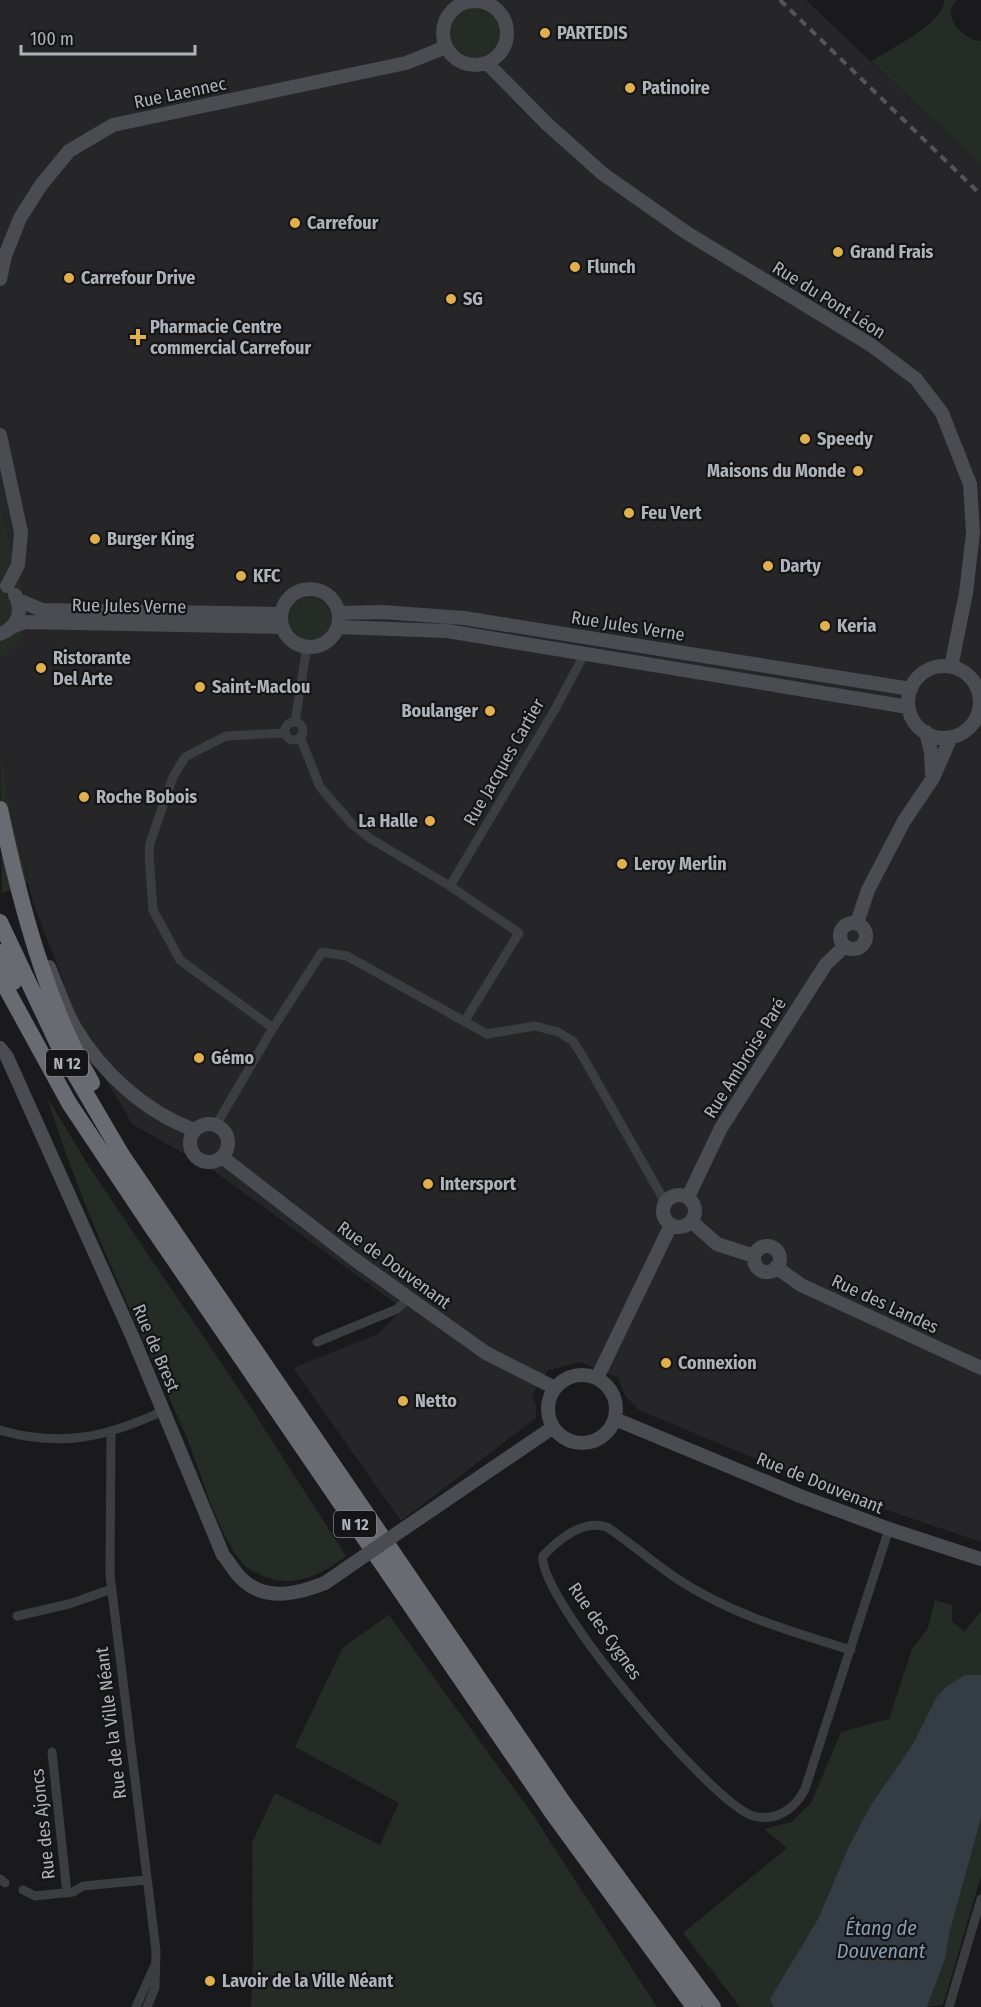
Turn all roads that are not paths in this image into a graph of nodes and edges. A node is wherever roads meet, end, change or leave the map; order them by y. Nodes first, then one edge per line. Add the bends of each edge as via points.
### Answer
1 (468, 1) edge
2 (446, 47) junction
3 (487, 63) junction
4 (0, 279) edge
5 (0, 435) edge
6 (4, 584) edge
7 (18, 600) junction
8 (338, 620) junction
9 (281, 621) junction
10 (6, 630) edge
11 (307, 647) junction
12 (585, 653) junction
13 (951, 667) junction
14 (979, 686) edge
15 (910, 689) junction
16 (908, 707) junction
17 (979, 717) edge
18 (295, 722) junction
19 (926, 732) junction
20 (285, 733) junction
21 (300, 737) junction
22 (951, 737) junction
23 (933, 778) junction
24 (0, 809) edge
25 (450, 886) junction
26 (27, 916) junction
27 (0, 922) edge
28 (0, 952) edge
29 (0, 977) edge
30 (464, 1022) junction
31 (273, 1028) junction
32 (0, 1048) edge
33 (69, 1103) junction
34 (216, 1125) junction
35 (194, 1130) junction
36 (222, 1157) junction
37 (149, 1196) junction
38 (688, 1197) junction
39 (665, 1202) junction
40 (691, 1221) junction
41 (671, 1225) junction
42 (409, 1298) junction
43 (316, 1342) dead end
44 (981, 1368) edge
45 (597, 1378) junction
46 (555, 1388) junction
47 (163, 1411) junction
48 (615, 1419) junction
49 (552, 1428) junction
50 (0, 1430) edge
51 (111, 1432) junction
52 (889, 1529) junction
53 (981, 1559) edge
54 (112, 1589) junction
55 (16, 1616) dead end
56 (851, 1650) junction
57 (52, 1752) dead end
58 (146, 1880) junction
59 (23, 1890) dead end
60 (67, 1893) junction
61 (981, 1899) edge
62 (646, 1942) junction
63 (156, 1965) junction
64 (136, 2007) edge
65 (147, 2007) edge
66 (681, 2007) edge
67 (694, 2007) edge
68 (713, 2007) edge
69 (949, 2007) edge

1 - 2 street via 459,4 446,18
1 - 3 street via 489,3 504,18 507,39 503,50
2 - 3 street via 459,61
2 - 4 street, Rue Laennec via 406,63 113,125 69,151 41,185 20,218
3 - 13 street, Rue du Pont Léon via 603,174 687,234 871,345 916,380 942,413 970,484 973,533
5 - 6 street via 21,532 18,565
6 - 7 street
7 - 9 street, Rue Jules Verne via 42,610
7 - 10 street via 19,614
8 - 9 street via 330,597 307,589 287,600
8 - 11 street via 329,640
8 - 12 street, Rue Jules Verne via 430,629
8 - 15 street, Rue Jules Verne via 382,612 464,618
9 - 10 street, Rue Jules Verne via 25,622
9 - 11 street via 291,641
11 - 18 street
12 - 16 street, Rue Jules Verne
12 - 25 street, Rue Jacques Cartier
13 - 14 street via 961,670
13 - 15 street via 926,671
14 - 17 street
15 - 16 street
16 - 19 street via 916,725
17 - 22 street
18 - 20 street via 288,724
18 - 21 street via 303,729
19 - 22 street
19 - 23 street
20 - 21 street via 291,739
20 - 31 street via 226,736 185,757 173,777 149,855 153,910 180,960
21 - 25 street via 320,787 352,824 378,844
22 - 23 street
23 - 38 street, Rue Ambroise Paré via 904,821 868,890 857,923 841,929 840,938 845,946 826,964 721,1128
24 - 26 highway
25 - 30 street via 519,933
26 - 35 street via 74,1026 100,1062 140,1103 167,1120
26 - 37 highway via 58,1012 82,1065 130,1149
27 - 37 highway, N 12 via 61,1051
28 - 33 highway, N 12
29 - 33 highway
30 - 31 street via 347,956 322,952
30 - 39 street via 487,1034 535,1026 573,1041
31 - 34 street
32 - 47 street, Rue de Brest via 20,1085
33 - 62 highway, N 12 via 553,1814
34 - 35 street via 206,1123
34 - 36 street via 228,1139
35 - 36 street via 189,1145 197,1158 207,1162
36 - 42 street, Rue de Douvenant
37 - 68 highway, N 12 via 563,1802
38 - 39 street via 678,1195
38 - 40 street via 695,1211
39 - 41 street via 664,1216
40 - 41 street via 682,1227
40 - 44 street, Rue des Landes via 717,1244 754,1256 762,1247 774,1248 780,1259 776,1267 801,1286
41 - 45 street
42 - 43 street via 397,1309
42 - 46 street, Rue de Douvenant via 486,1353
45 - 46 street via 574,1376
45 - 48 street via 615,1400
46 - 49 street via 548,1408
47 - 49 street, Rue de Brest, bridge via 223,1555 244,1582 263,1592 283,1594 303,1592 325,1583
47 - 51 street
48 - 49 street via 605,1435 588,1443 568,1441
48 - 52 street, Rue de Douvenant
50 - 51 street via 56,1441
51 - 54 street, Rue de la Ville Néant
52 - 53 street, Rue de Douvenant
52 - 56 street, Rue des Cygnes
54 - 55 street
54 - 58 street, Rue de la Ville Néant
56 - 56 street, Rue des Cygnes via 779,1629 711,1598 596,1523 585,1524 543,1556 541,1565 567,1611 653,1724 719,1791 755,1816 788,1812 800,1800
57 - 60 street, Rue des Ajoncs
58 - 60 street via 83,1886
58 - 63 street, Rue de la Ville Néant
59 - 60 street via 35,1896
61 - 69 street
62 - 66 highway
62 - 67 highway, N 12
63 - 64 street
63 - 65 street, Rue de la Ville Néant via 155,1988

